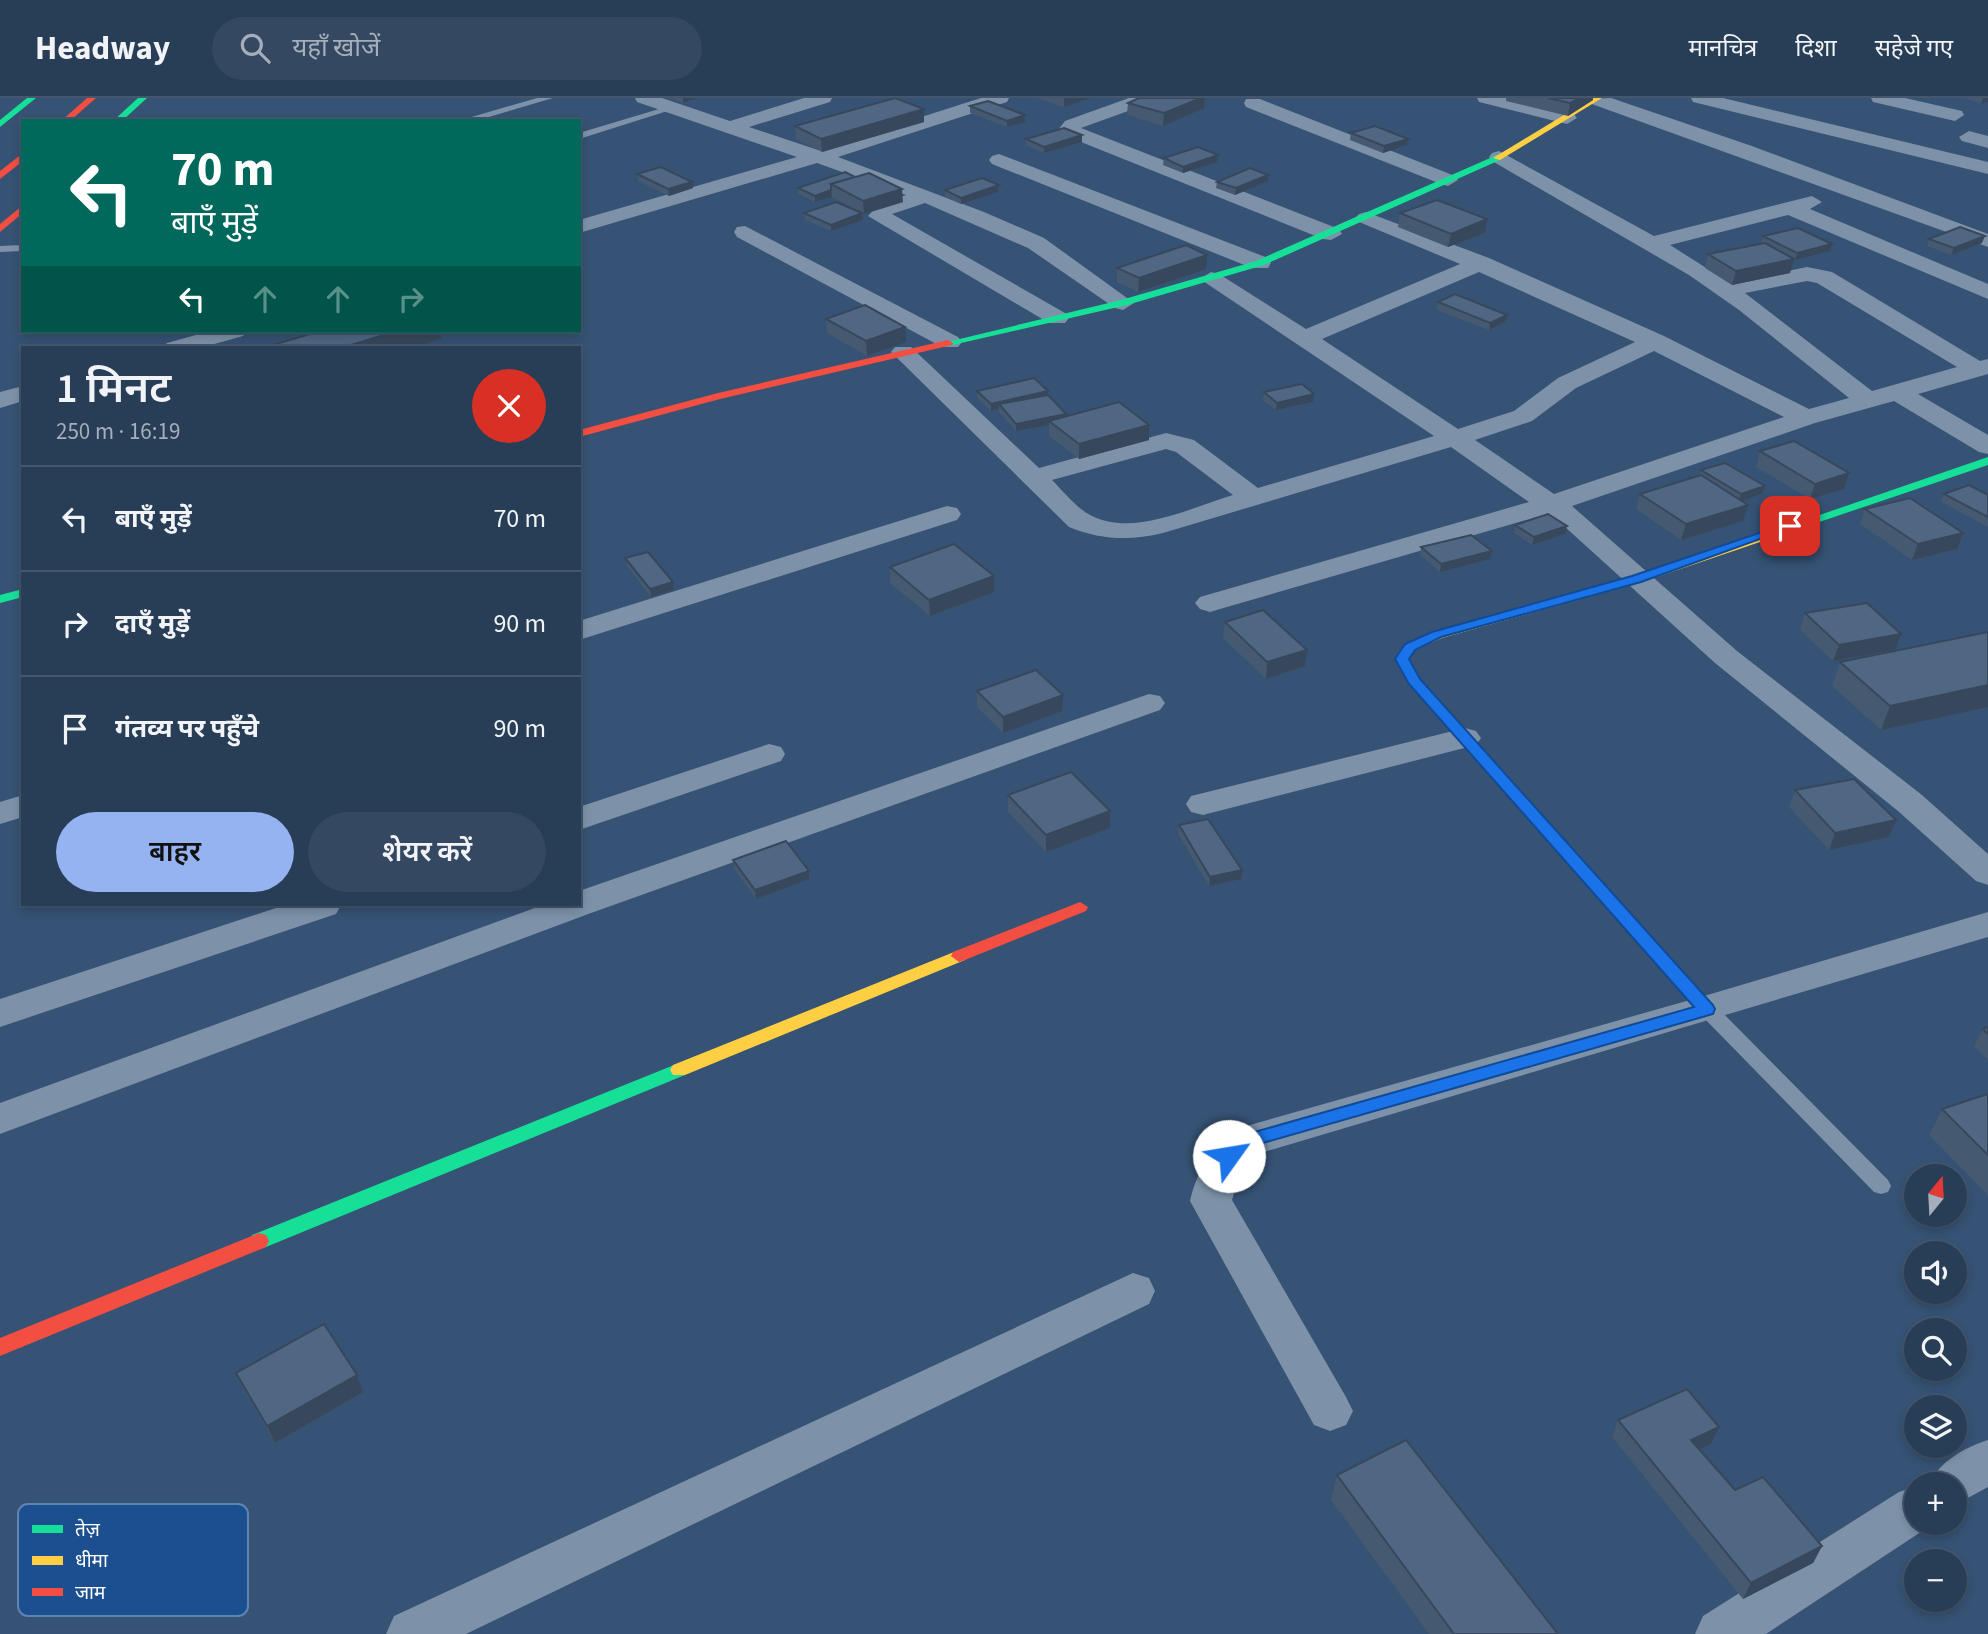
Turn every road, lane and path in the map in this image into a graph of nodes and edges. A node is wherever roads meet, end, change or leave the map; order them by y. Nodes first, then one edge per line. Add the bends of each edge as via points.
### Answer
1 (32, 98) edge
2 (92, 98) edge
3 (144, 98) edge
4 (548, 98) edge
5 (644, 98) edge
6 (706, 98) edge
7 (823, 98) edge
8 (1000, 98) edge
9 (1146, 98) edge
10 (1486, 98) edge
11 (1700, 98) edge
12 (1880, 98) edge
13 (1597, 99) edge
14 (1253, 103) dead end
15 (672, 108) junction
16 (1955, 115) dead end
17 (1567, 118) junction
18 (67, 119) edge
19 (119, 119) edge
20 (470, 119) edge
21 (0, 124) edge
22 (731, 127) junction
23 (581, 135) edge
24 (815, 156) junction
25 (1499, 157) junction
26 (21, 158) edge
27 (999, 160) dead end
28 (1988, 168) edge
29 (0, 176) edge
30 (1448, 180) junction
31 (1856, 191) junction
32 (925, 196) junction
33 (1790, 208) junction
34 (21, 210) edge
35 (1366, 218) junction
36 (581, 226) edge
37 (0, 229) edge
38 (745, 232) dead end
39 (1331, 234) junction
40 (1988, 242) edge
41 (1653, 243) junction
42 (0, 248) edge
43 (21, 248) edge
44 (1260, 263) junction
45 (1481, 263) junction
46 (1211, 279) junction
47 (1727, 290) junction
48 (1988, 292) edge
49 (1123, 303) junction
50 (1057, 318) junction
51 (228, 333) edge
52 (1304, 338) junction
53 (1656, 341) junction
54 (950, 342) junction
55 (183, 346) edge
56 (904, 352) junction
57 (1983, 368) edge
58 (1897, 392) junction
59 (21, 394) edge
60 (0, 400) edge
61 (1867, 400) junction
62 (1806, 418) junction
63 (581, 433) edge
64 (1455, 439) junction
65 (1988, 446) edge
66 (1988, 461) edge
67 (1034, 477) junction
68 (1254, 498) junction
69 (1551, 504) junction
70 (947, 514) dead end
71 (1637, 579) junction
72 (21, 594) edge
73 (0, 599) edge
74 (1210, 603) dead end
75 (581, 630) edge
76 (1149, 703) dead end
77 (1465, 738) junction
78 (769, 754) dead end
79 (1203, 804) dead end
80 (21, 807) edge
81 (0, 813) edge
82 (581, 818) edge
83 (1988, 873) edge
84 (581, 903) edge
85 (320, 906) edge
86 (573, 906) edge
87 (1080, 907) dead end
88 (1988, 924) edge
89 (1707, 1009) junction
90 (0, 1013) edge
91 (0, 1119) edge
92 (1881, 1186) dead end
93 (1133, 1291) dead end
94 (0, 1348) edge
95 (1330, 1410) dead end
96 (1988, 1461) edge
97 (1967, 1475) edge
98 (1904, 1516) edge
99 (412, 1634) edge
100 (1721, 1634) edge

1 - 21 street
2 - 18 street
3 - 19 street
4 - 20 lane
5 - 15 street
6 - 15 street
7 - 22 street
8 - 24 street
9 - 39 street via 1068,130
10 - 17 street
11 - 28 street
12 - 16 street
13 - 17 street
13 - 31 street
14 - 30 street
15 - 22 street
15 - 23 lane
17 - 25 street
22 - 24 street
24 - 32 street
24 - 36 street
25 - 30 street
25 - 41 street
26 - 29 street
27 - 44 street
30 - 35 street
31 - 33 street
31 - 40 street
32 - 49 street via 1037,243
32 - 50 street via 886,209 879,216
33 - 41 street
33 - 48 street
34 - 37 street
35 - 39 street
35 - 45 street
38 - 54 street
39 - 44 street
41 - 47 street
42 - 43 lane
44 - 46 street
45 - 52 street
45 - 53 street
46 - 49 street
46 - 52 street
47 - 57 street via 1807,274 1824,277
47 - 61 street
49 - 50 street
50 - 54 street
51 - 55 street
52 - 64 street
53 - 62 street
53 - 64 street via 1567,383 1524,416
54 - 56 street
56 - 63 street
56 - 67 street
57 - 58 street
58 - 61 street
58 - 65 street
59 - 60 street
61 - 62 street
62 - 69 street
64 - 68 street
64 - 69 street
66 - 71 street
67 - 68 street via 1166,441 1185,446
67 - 68 street via 1079,521 1112,532 1147,530
69 - 71 street
69 - 74 street
70 - 75 street
71 - 77 street via 1437,635 1410,647 1402,659 1414,681
71 - 83 street via 1726,657 1910,803
72 - 73 street
76 - 84 street
77 - 79 street
77 - 89 street
78 - 82 street
80 - 81 street
85 - 90 street
86 - 91 street
87 - 94 street
88 - 89 street
89 - 92 lane
89 - 95 street via 1250,1140 1229,1156 1216,1174 1211,1201
93 - 99 street
96 - 97 street
98 - 100 street

